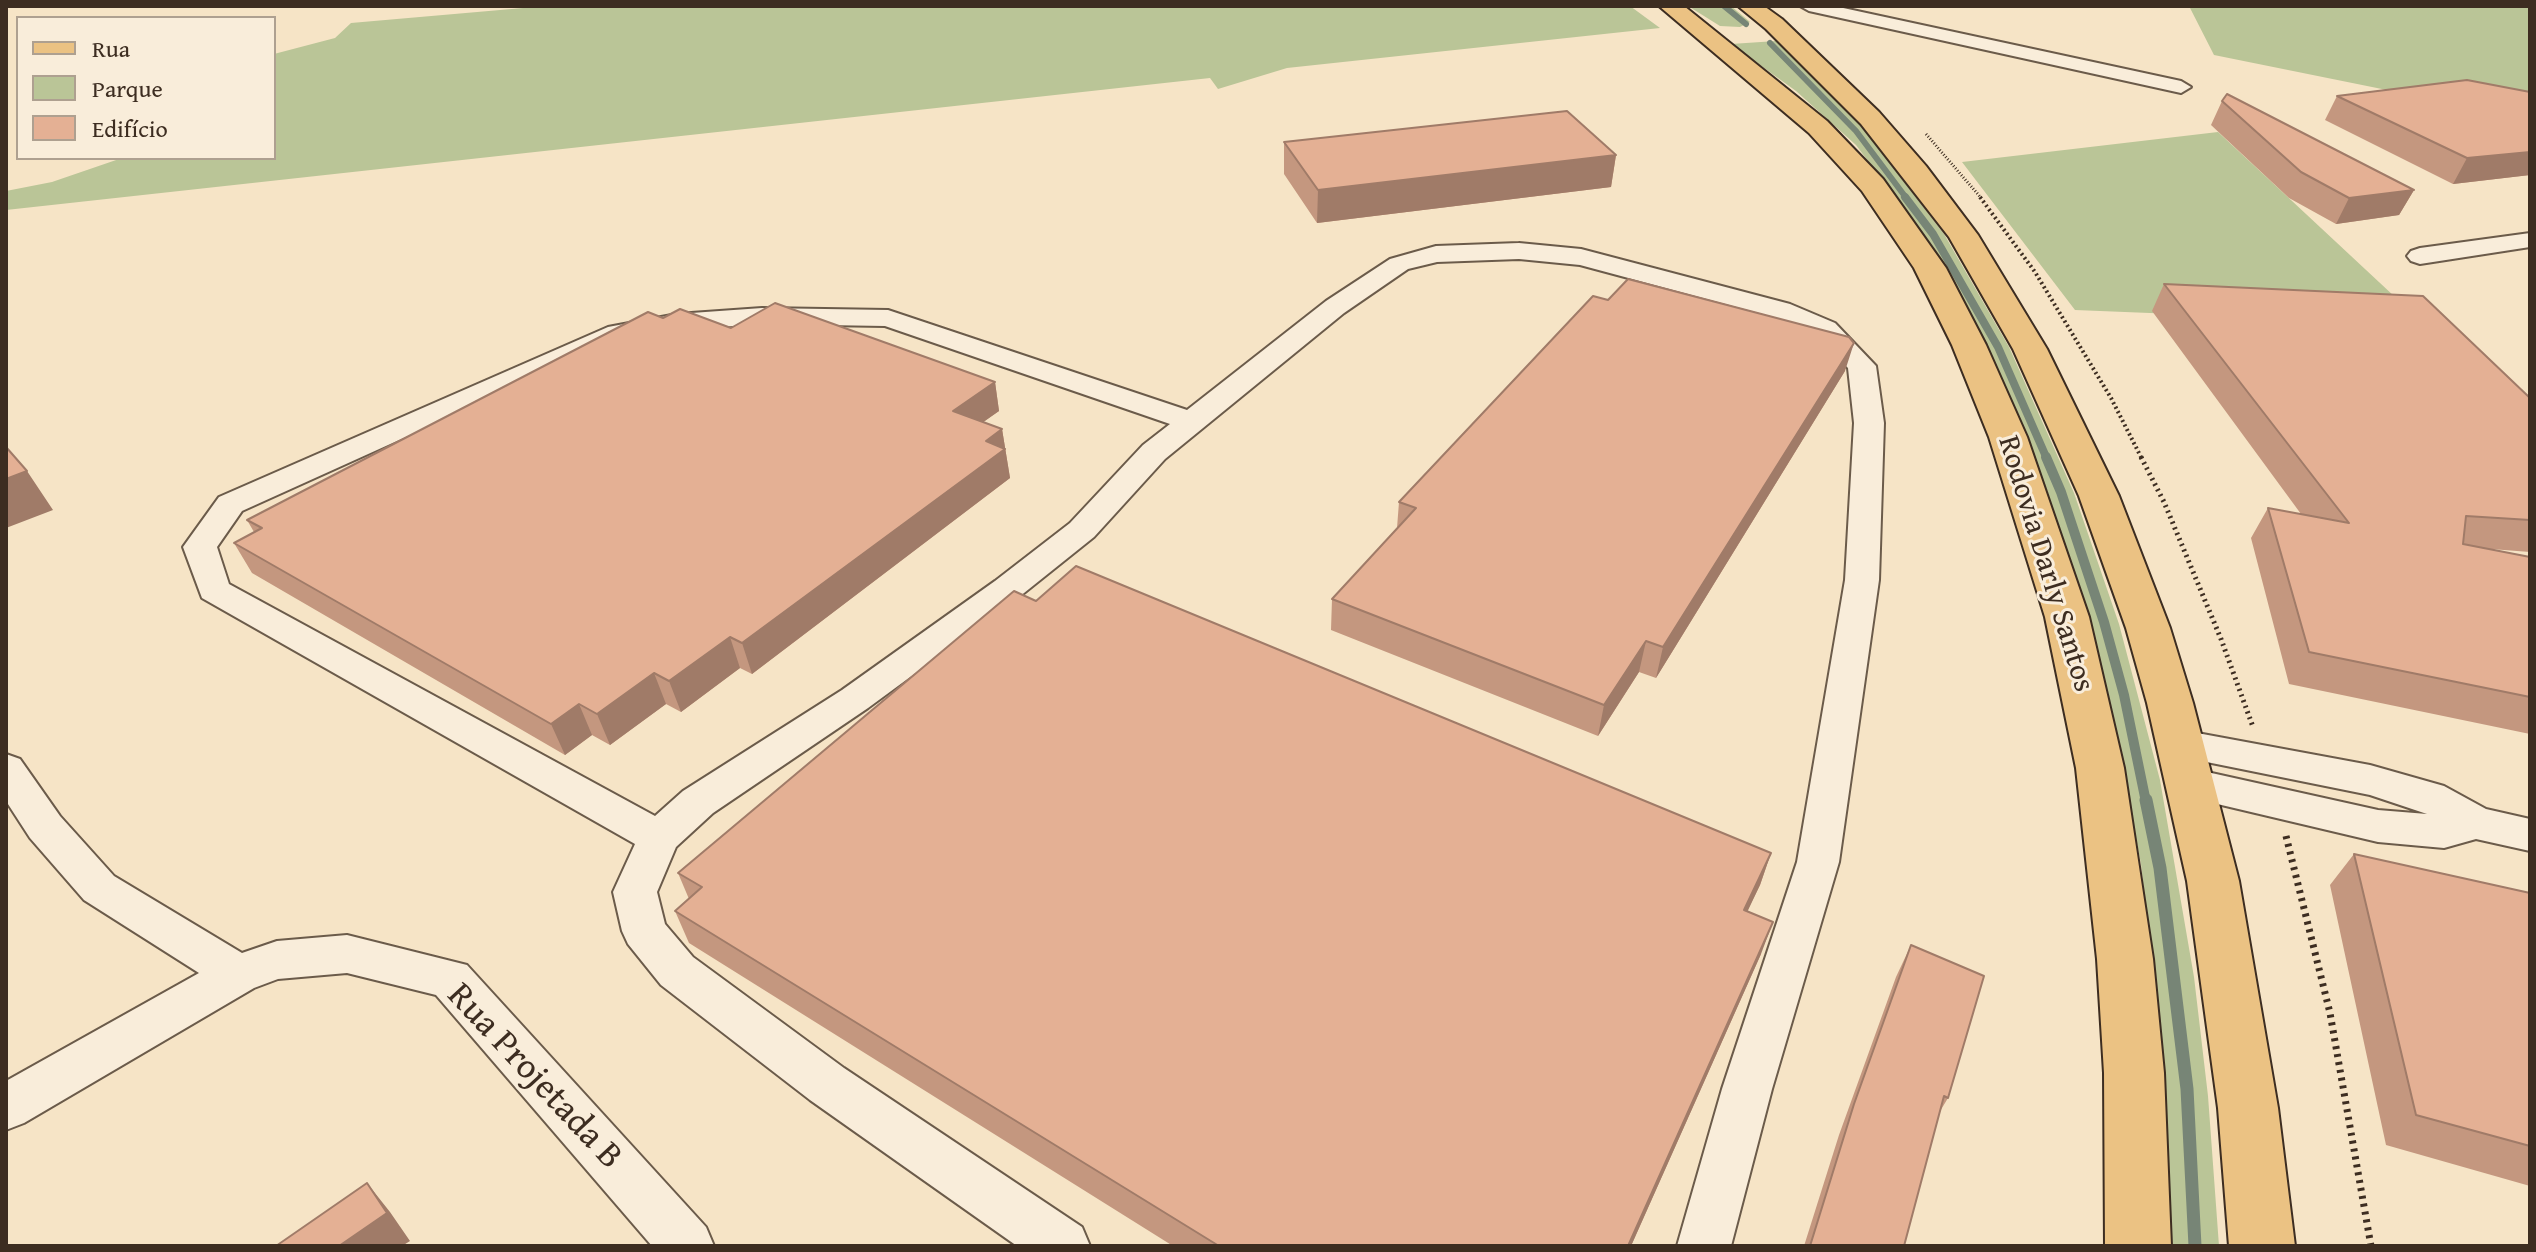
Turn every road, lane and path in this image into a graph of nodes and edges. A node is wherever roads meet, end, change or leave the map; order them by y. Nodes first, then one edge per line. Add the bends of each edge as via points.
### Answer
1 (1749, 6) edge
2 (1795, 6) edge
3 (1806, 6) edge
4 (1682, 15) edge
5 (1774, 24) junction
6 (1813, 61) junction
7 (2181, 87) dead end
8 (2530, 240) edge
9 (2420, 256) dead end
10 (1192, 422) junction
11 (2185, 763) junction
12 (6, 769) edge
13 (2530, 835) edge
14 (659, 838) junction
15 (238, 974) junction
16 (6, 1107) edge
17 (687, 1246) edge
18 (1063, 1246) edge
19 (1704, 1246) edge
20 (2138, 1246) edge
21 (2262, 1246) edge

1 - 5 main road, Rodovia Darly Santos
2 - 5 main road
3 - 6 main road via 1797,18 1798,34
3 - 7 street
4 - 5 main road via 1745,32
4 - 20 main road, Rodovia Darly Santos via 1832,140 1908,233 1969,345 2028,489 2084,689 2114,858 2134,1073
5 - 6 main road, Rodovia Darly Santos
6 - 11 main road, Rodovia Darly Santos via 1924,182 2023,335 2099,496 2148,628
8 - 9 street
10 - 14 street via 1154,452 1082,530 1007,589 855,699 698,802
10 - 14 street via 888,318 762,316 677,322 608,335 230,504 200,547 214,590
10 - 19 street via 1335,307 1399,264 1436,254 1519,251 1581,257 1780,310 1825,329 1862,366 1869,423 1862,580 1818,862
11 - 13 street via 2378,826 2444,832 2476,823
11 - 21 main road, Rodovia Darly Santos via 2232,987
12 - 15 street via 45,827 99,888
14 - 18 street via 635,892 644,931 677,971 827,1084
15 - 16 street, Rua Projetada B
15 - 17 street, Rua Projetada B via 277,960 347,954 451,979

